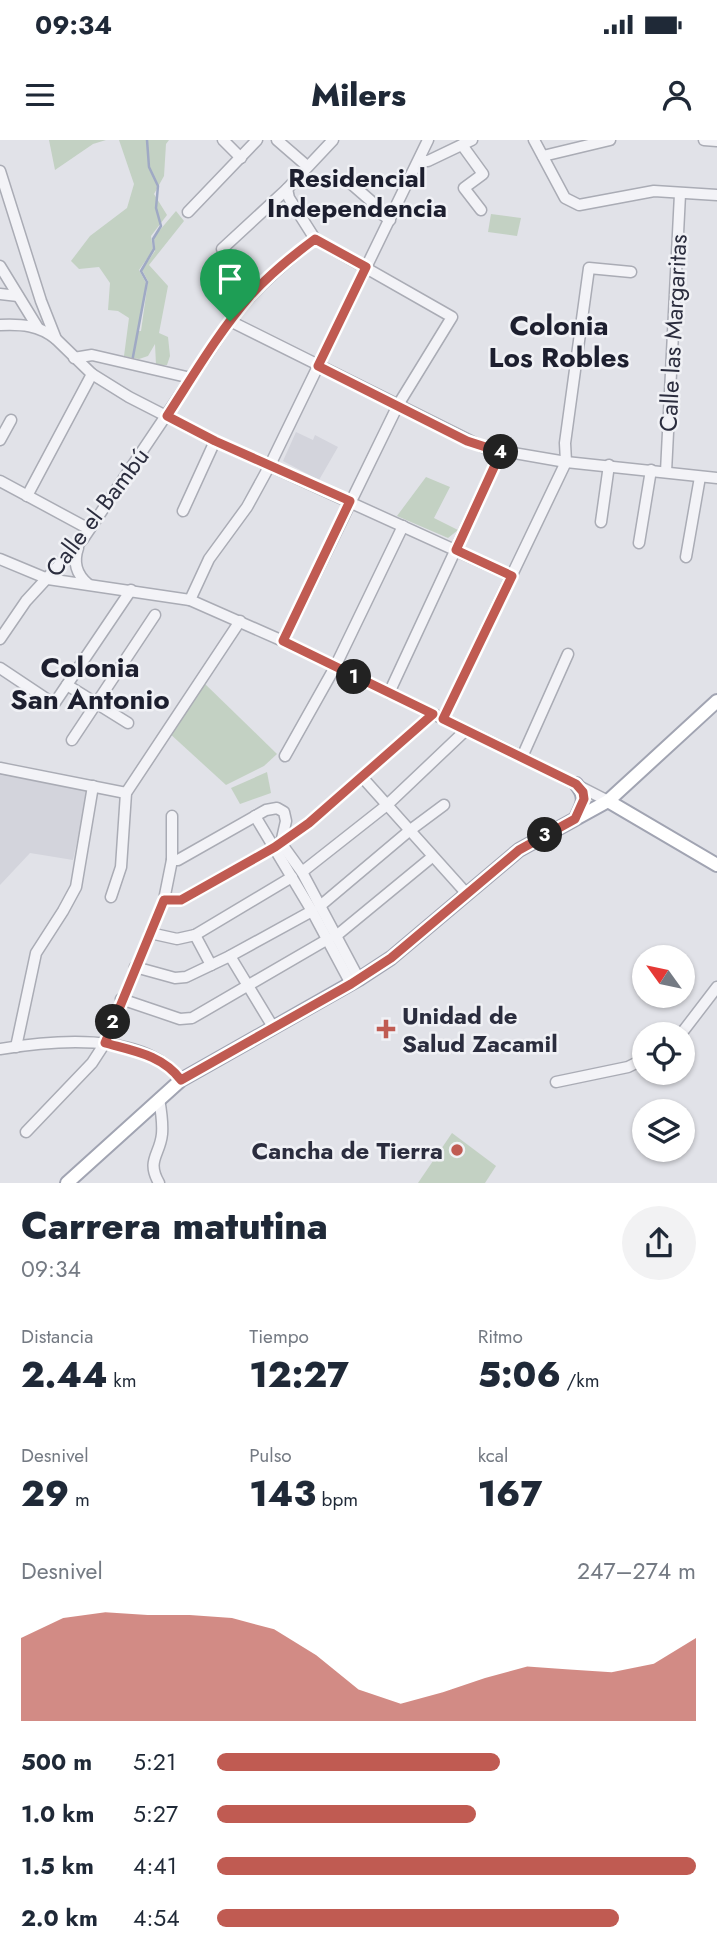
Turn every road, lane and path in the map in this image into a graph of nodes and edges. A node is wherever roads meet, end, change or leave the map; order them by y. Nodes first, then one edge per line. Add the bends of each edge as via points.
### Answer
1 (223, 140) edge
2 (257, 140) edge
3 (277, 140) edge
4 (333, 140) edge
5 (428, 140) edge
6 (472, 140) edge
7 (534, 140) edge
8 (610, 140) edge
9 (704, 140) edge
10 (717, 141) edge
11 (462, 145) junction
12 (543, 156) junction
13 (241, 158) junction
14 (419, 162) junction
15 (307, 166) junction
16 (0, 171) edge
17 (348, 181) dead end
18 (287, 189) junction
19 (680, 194) junction
20 (717, 195) edge
21 (481, 210) dead end
22 (188, 212) dead end
23 (390, 220) junction
24 (315, 239) junction
25 (222, 249) dead end
26 (0, 266) edge
27 (366, 267) junction
28 (631, 272) dead end
29 (0, 294) edge
30 (18, 296) junction
31 (230, 321) junction
32 (0, 325) edge
33 (38, 328) junction
34 (57, 339) junction
35 (74, 358) junction
36 (318, 366) junction
37 (92, 374) junction
38 (191, 378) junction
39 (398, 405) junction
40 (167, 416) junction
41 (11, 420) dead end
42 (0, 440) edge
43 (215, 441) junction
44 (501, 452) junction
45 (566, 462) junction
46 (270, 465) junction
47 (609, 465) junction
48 (651, 470) junction
49 (666, 472) junction
50 (700, 477) junction
51 (717, 478) edge
52 (0, 481) edge
53 (27, 496) junction
54 (350, 501) junction
55 (183, 511) dead end
56 (601, 522) dead end
57 (403, 526) junction
58 (89, 529) junction
59 (83, 539) junction
60 (639, 543) dead end
61 (456, 550) junction
62 (686, 557) dead end
63 (0, 559) edge
64 (512, 576) junction
65 (48, 579) junction
66 (88, 584) junction
67 (131, 590) junction
68 (190, 600) junction
69 (155, 615) dead end
70 (240, 621) junction
71 (0, 639) edge
72 (283, 641) junction
73 (569, 654) dead end
74 (335, 667) junction
75 (0, 668) edge
76 (67, 685) junction
77 (388, 693) junction
78 (717, 701) edge
79 (96, 703) junction
80 (433, 714) junction
81 (443, 719) junction
82 (128, 723) dead end
83 (466, 730) junction
84 (72, 740) dead end
85 (285, 756) dead end
86 (522, 757) junction
87 (0, 768) edge
88 (362, 777) junction
89 (576, 784) junction
90 (93, 786) junction
91 (126, 793) junction
92 (608, 802) junction
93 (387, 805) junction
94 (444, 805) dead end
95 (172, 816) dead end
96 (256, 816) junction
97 (575, 819) junction
98 (409, 831) junction
99 (278, 845) junction
100 (432, 857) junction
101 (172, 860) junction
102 (717, 865) edge
103 (297, 875) junction
104 (467, 894) junction
105 (111, 897) dead end
106 (164, 900) junction
107 (316, 909) junction
108 (150, 933) junction
109 (195, 935) junction
110 (332, 938) junction
111 (230, 956) junction
112 (211, 965) junction
113 (135, 967) junction
114 (355, 982) junction
115 (249, 986) junction
116 (717, 987) edge
117 (121, 999) junction
118 (690, 1022) edge
119 (273, 1027) junction
120 (105, 1043) junction
121 (16, 1047) junction
122 (1, 1048) edge
123 (632, 1065) edge
124 (181, 1080) junction
125 (556, 1082) dead end
126 (159, 1099) junction
127 (26, 1132) dead end
128 (68, 1183) edge
129 (159, 1183) edge

1 - 13 street
2 - 13 street
3 - 15 street
4 - 15 street
5 - 14 street
6 - 11 street
7 - 12 street
8 - 12 street
9 - 10 street
11 - 14 street
11 - 21 street via 483,174 464,188
12 - 19 street via 565,198 579,205 654,191
13 - 22 street
14 - 23 street
15 - 18 street
16 - 34 street
17 - 23 street
18 - 24 street
18 - 25 street
19 - 20 street
19 - 49 street, Calle las Margaritas
23 - 27 street
24 - 27 street
24 - 31 street, Calle el Bambú via 251,294
26 - 30 street
27 - 36 street
27 - 39 street via 452,317
28 - 45 street via 589,268
29 - 30 street
30 - 33 street
31 - 36 street
31 - 38 street, Calle el Bambú
32 - 33 street
33 - 34 street
34 - 35 street
35 - 37 street
35 - 38 street via 92,355
36 - 39 street
36 - 46 street
37 - 40 street
37 - 53 street
38 - 40 street, Calle el Bambú
39 - 44 street via 467,441
39 - 54 street
40 - 43 street
40 - 58 street, Calle el Bambú
41 - 42 street
43 - 46 street
43 - 55 street
44 - 45 street
44 - 61 street
45 - 47 street
45 - 64 street
46 - 54 street
46 - 68 street via 247,507 209,559
47 - 48 street
47 - 56 street
48 - 49 street
48 - 60 street
49 - 50 street
50 - 51 street
50 - 62 street
52 - 53 street
53 - 58 street
54 - 57 street
54 - 72 street
57 - 61 street
57 - 74 street
58 - 59 street, Calle el Bambú
59 - 65 street, Calle el Bambú
59 - 66 street via 75,563
61 - 64 street
61 - 77 street
63 - 65 street
64 - 81 street
65 - 66 street
65 - 71 street, Calle el Bambú
66 - 67 street
67 - 68 street
67 - 76 street
68 - 70 street
69 - 79 street
70 - 72 street
70 - 91 street
72 - 74 street
73 - 86 street
74 - 77 street
74 - 85 street
75 - 76 street via 54,704
76 - 79 street
77 - 80 street
78 - 92 main road
79 - 82 street
79 - 84 street
80 - 81 street
80 - 88 street
81 - 83 street
83 - 86 street
83 - 93 street
86 - 89 street
87 - 90 street
88 - 93 street
88 - 99 street
89 - 92 street
89 - 97 main road via 584,799
90 - 91 street
90 - 121 street via 76,887 36,953
91 - 105 street via 121,867
92 - 97 main road
92 - 102 main road
93 - 98 street
93 - 103 street
94 - 98 street
95 - 101 street
96 - 99 street
96 - 99 street via 276,808 284,812 286,821
96 - 101 street
97 - 104 main road via 519,850
98 - 100 street
98 - 107 street
99 - 103 street
99 - 106 street via 181,900
100 - 104 street
100 - 110 street
101 - 106 street
103 - 107 street
103 - 109 street
104 - 114 main road
106 - 108 street
107 - 110 street
107 - 111 street
108 - 109 street via 177,939
108 - 113 street
109 - 112 street
110 - 114 street
110 - 115 street
111 - 112 street
111 - 115 street
112 - 113 street via 175,978
113 - 117 street
114 - 119 main road
115 - 117 street via 192,1018 169,1016
115 - 119 street
116 - 118 street
117 - 120 street
119 - 124 main road
120 - 121 street via 62,1041
120 - 124 street via 156,1057
120 - 127 street via 92,1063
121 - 122 street
123 - 125 street
124 - 126 main road
126 - 128 main road
126 - 129 street via 162,1135 152,1171

